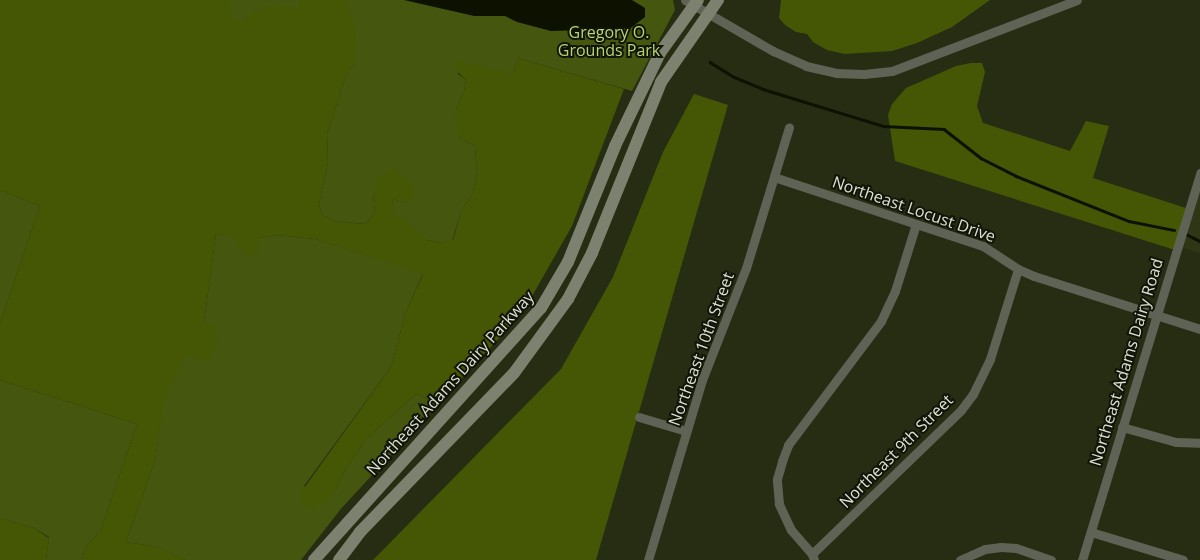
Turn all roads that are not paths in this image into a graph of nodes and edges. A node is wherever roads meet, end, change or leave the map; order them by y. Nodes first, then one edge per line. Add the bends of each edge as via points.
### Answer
1 (718, 0) edge
2 (1077, 0) edge
3 (692, 2) edge
4 (706, 14) junction
5 (789, 126) dead end
6 (1200, 173) edge
7 (774, 177) junction
8 (916, 224) junction
9 (1018, 269) junction
10 (1155, 315) junction
11 (1200, 329) edge
12 (639, 417) dead end
13 (1122, 428) junction
14 (686, 431) junction
15 (1200, 443) edge
16 (1091, 532) junction
17 (813, 557) edge
18 (314, 560) edge
19 (339, 560) edge
20 (648, 560) edge
21 (960, 560) edge
22 (1051, 560) edge
23 (1082, 560) edge
24 (1183, 560) edge

1 - 4 main road, Northeast Adams Dairy Parkway
2 - 4 street via 892,71 864,74 836,73 806,66
3 - 4 street
3 - 18 main road, Northeast Adams Dairy Parkway via 660,53 615,146 568,262 541,308
4 - 19 main road, Northeast Adams Dairy Parkway via 661,82 592,254 568,299 514,373 360,532
5 - 7 street, Northeast 10th Street
6 - 10 street, Northeast Adams Dairy Road
7 - 8 street, Northeast Locust Drive
7 - 14 street, Northeast 10th Street via 746,268 708,363
8 - 9 street, Northeast Locust Drive via 984,246
8 - 17 street via 895,291 881,321 788,445 782,461 778,479 779,504 791,530
9 - 10 street, Northeast Locust Drive
9 - 17 street, Northeast 9th Street via 990,359 961,410
10 - 11 street, Northeast Locust Drive
10 - 13 street, Northeast Adams Dairy Road
12 - 14 street
13 - 15 street via 1176,442
13 - 16 street, Northeast Adams Dairy Road
14 - 20 street, Northeast 10th Street
16 - 23 street, Northeast Adams Dairy Road
16 - 24 street
21 - 22 street via 985,549 1000,547 1016,548

